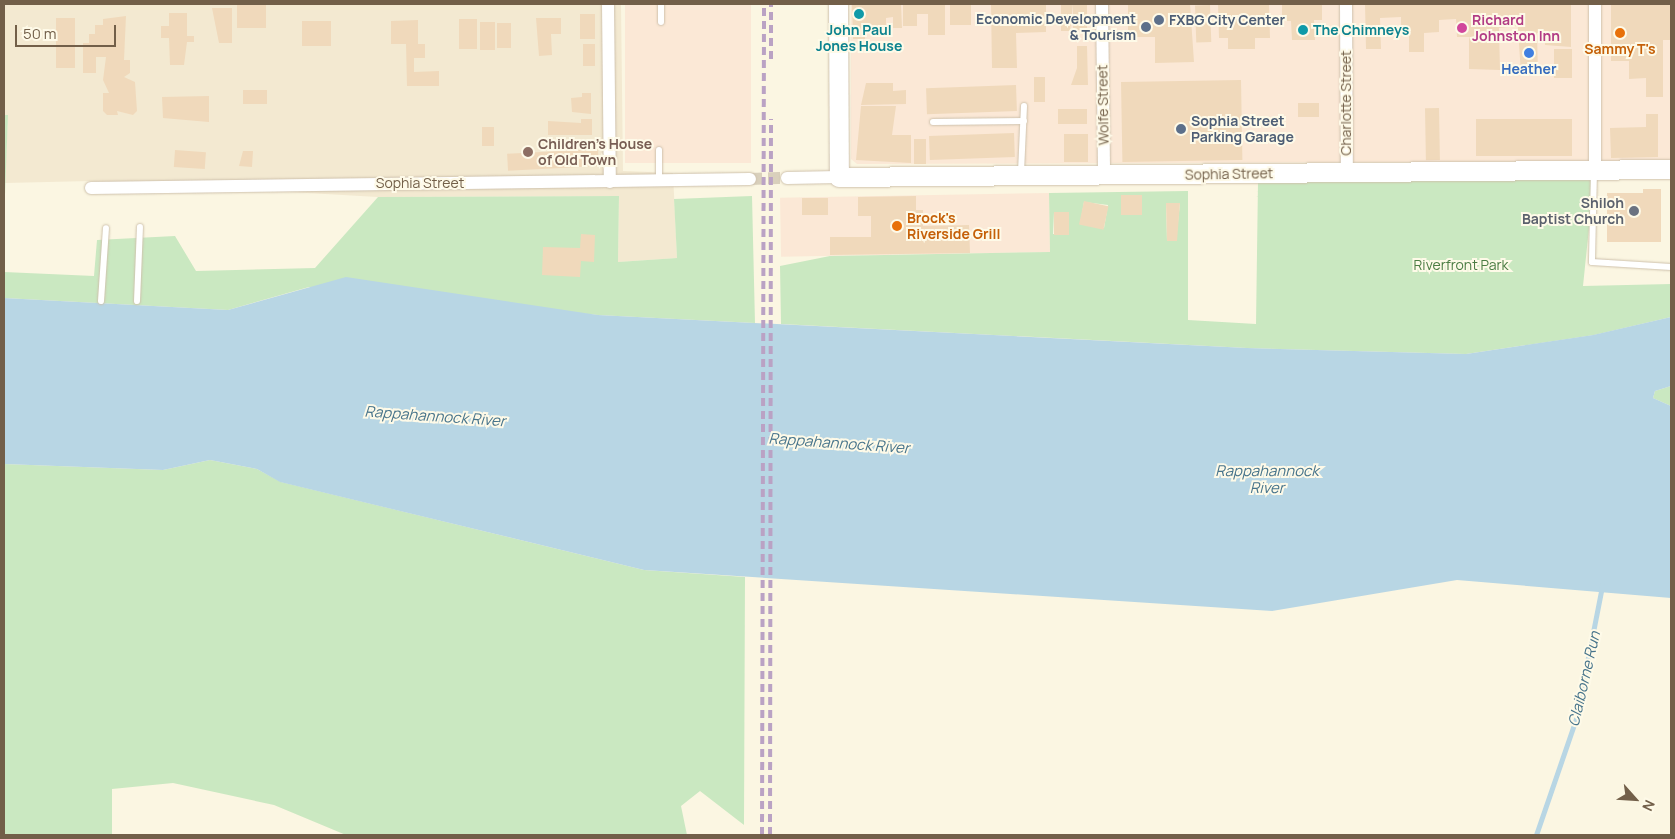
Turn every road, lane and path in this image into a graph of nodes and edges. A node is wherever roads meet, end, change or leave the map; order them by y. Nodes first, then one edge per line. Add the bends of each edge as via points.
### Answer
1 (608, 4) edge
2 (661, 4) edge
3 (838, 4) edge
4 (1102, 4) edge
5 (1346, 4) edge
6 (1595, 4) edge
7 (661, 22) dead end
8 (1024, 106) dead end
9 (1024, 121) junction
10 (933, 122) dead end
11 (659, 150) dead end
12 (1671, 169) edge
13 (1595, 170) junction
14 (1347, 173) junction
15 (1021, 176) junction
16 (1104, 176) junction
17 (839, 177) junction
18 (787, 178) tunnel mouth
19 (750, 180) tunnel mouth
20 (659, 181) junction
21 (610, 182) junction
22 (91, 188) dead end
23 (106, 228) dead end
24 (140, 228) dead end
25 (1671, 267) edge
26 (101, 301) dead end
27 (137, 301) dead end

1 - 21 street
2 - 7 lane
3 - 17 main road
4 - 16 street, Wolfe Street
5 - 14 street, Charlotte Street
6 - 13 street
8 - 9 lane
9 - 10 lane
9 - 15 lane
11 - 20 lane
12 - 13 main road, Sophia Street
13 - 14 main road, Sophia Street
13 - 25 lane via 1591,185 1592,262
14 - 16 main road, Sophia Street
15 - 16 main road, Sophia Street
15 - 17 main road, Sophia Street
17 - 18 street, Sophia Street
19 - 20 street, Sophia Street
20 - 21 street, Sophia Street
21 - 22 street, Sophia Street
23 - 26 lane
24 - 27 lane

